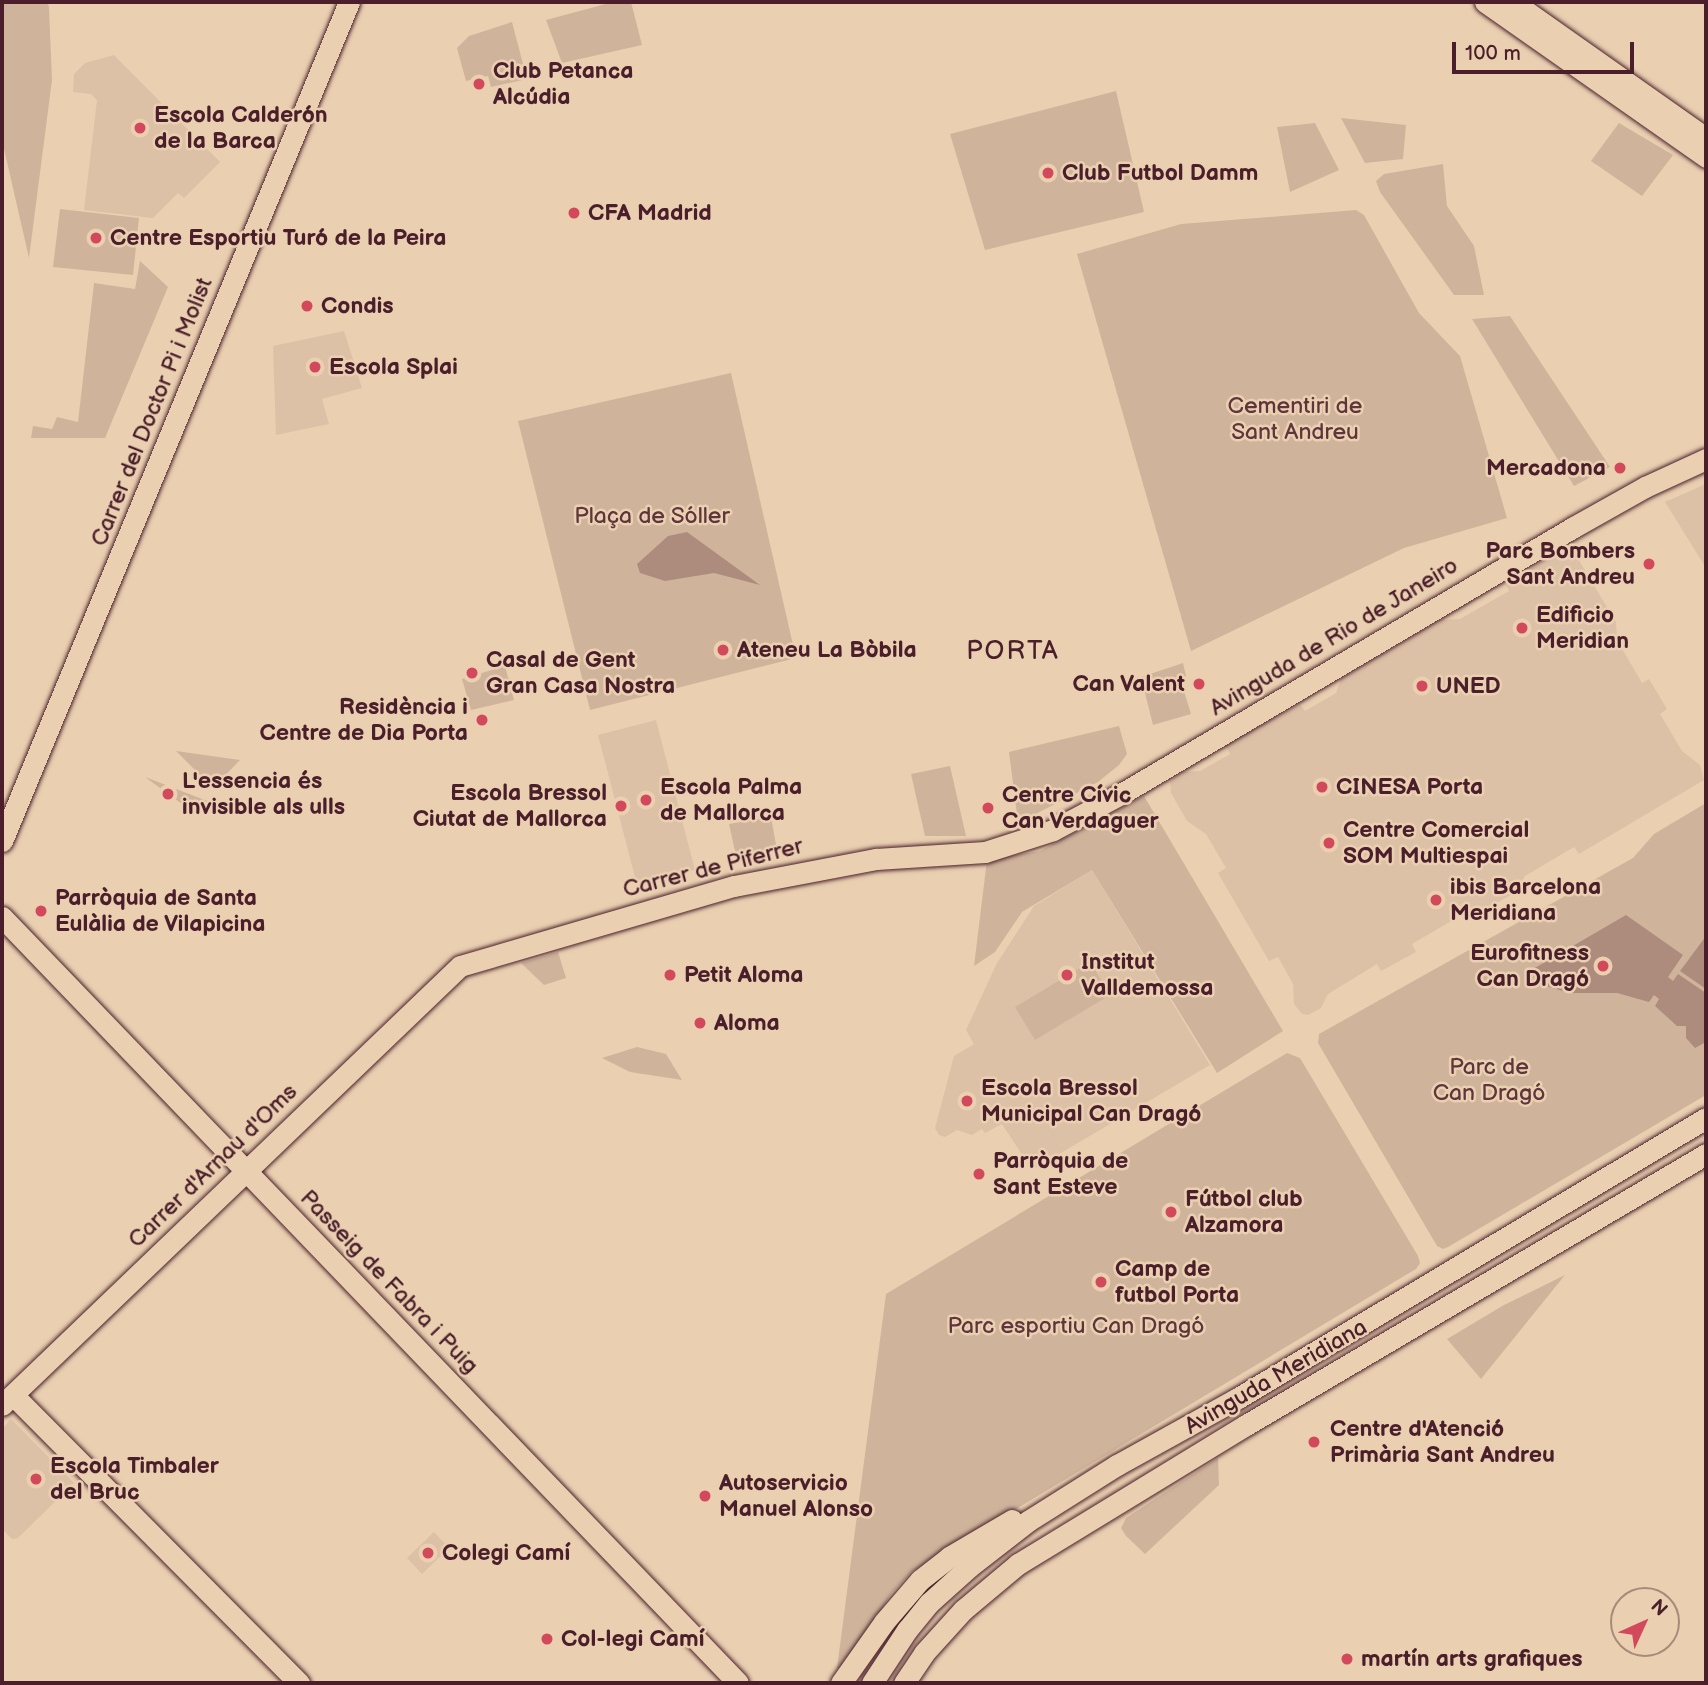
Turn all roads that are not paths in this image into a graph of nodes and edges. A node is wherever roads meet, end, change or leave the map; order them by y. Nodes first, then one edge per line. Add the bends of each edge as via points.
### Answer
1 (349, 2) edge
2 (1485, 2) edge
3 (1513, 2) edge
4 (1706, 138) edge
5 (1706, 158) edge
6 (1706, 458) edge
7 (2, 841) edge
8 (985, 852) joint
9 (2, 917) edge
10 (460, 965) joint
11 (1706, 1118) edge
12 (1706, 1154) edge
13 (246, 1170) junction
14 (7, 1400) edge
15 (1062, 1498) junction
16 (299, 1683) edge
17 (738, 1683) edge
18 (841, 1683) edge
19 (873, 1683) edge
20 (904, 1683) edge

1 - 7 main road, Carrer del Doctor Pi i Molist
2 - 5 main road
3 - 4 main road
6 - 8 main road, Avinguda de Rio de Janeiro via 1645,486 1121,794 1053,830
8 - 10 main road, Carrer de Piferrer via 876,859 734,886
9 - 13 main road, Passeig de Fabra i Puig
10 - 13 main road, Carrer d'Arnau d'Oms
11 - 15 main road, Avinguda Meridiana
12 - 20 main road, Avinguda Meridiana via 1027,1558 963,1610
13 - 14 main road, Carrer d'Arnau d'Oms
13 - 17 main road, Passeig de Fabra i Puig
14 - 16 main road
15 - 18 main road, Avinguda Meridiana via 994,1530 932,1569 884,1622
15 - 19 main road, Avinguda Meridiana via 929,1603

